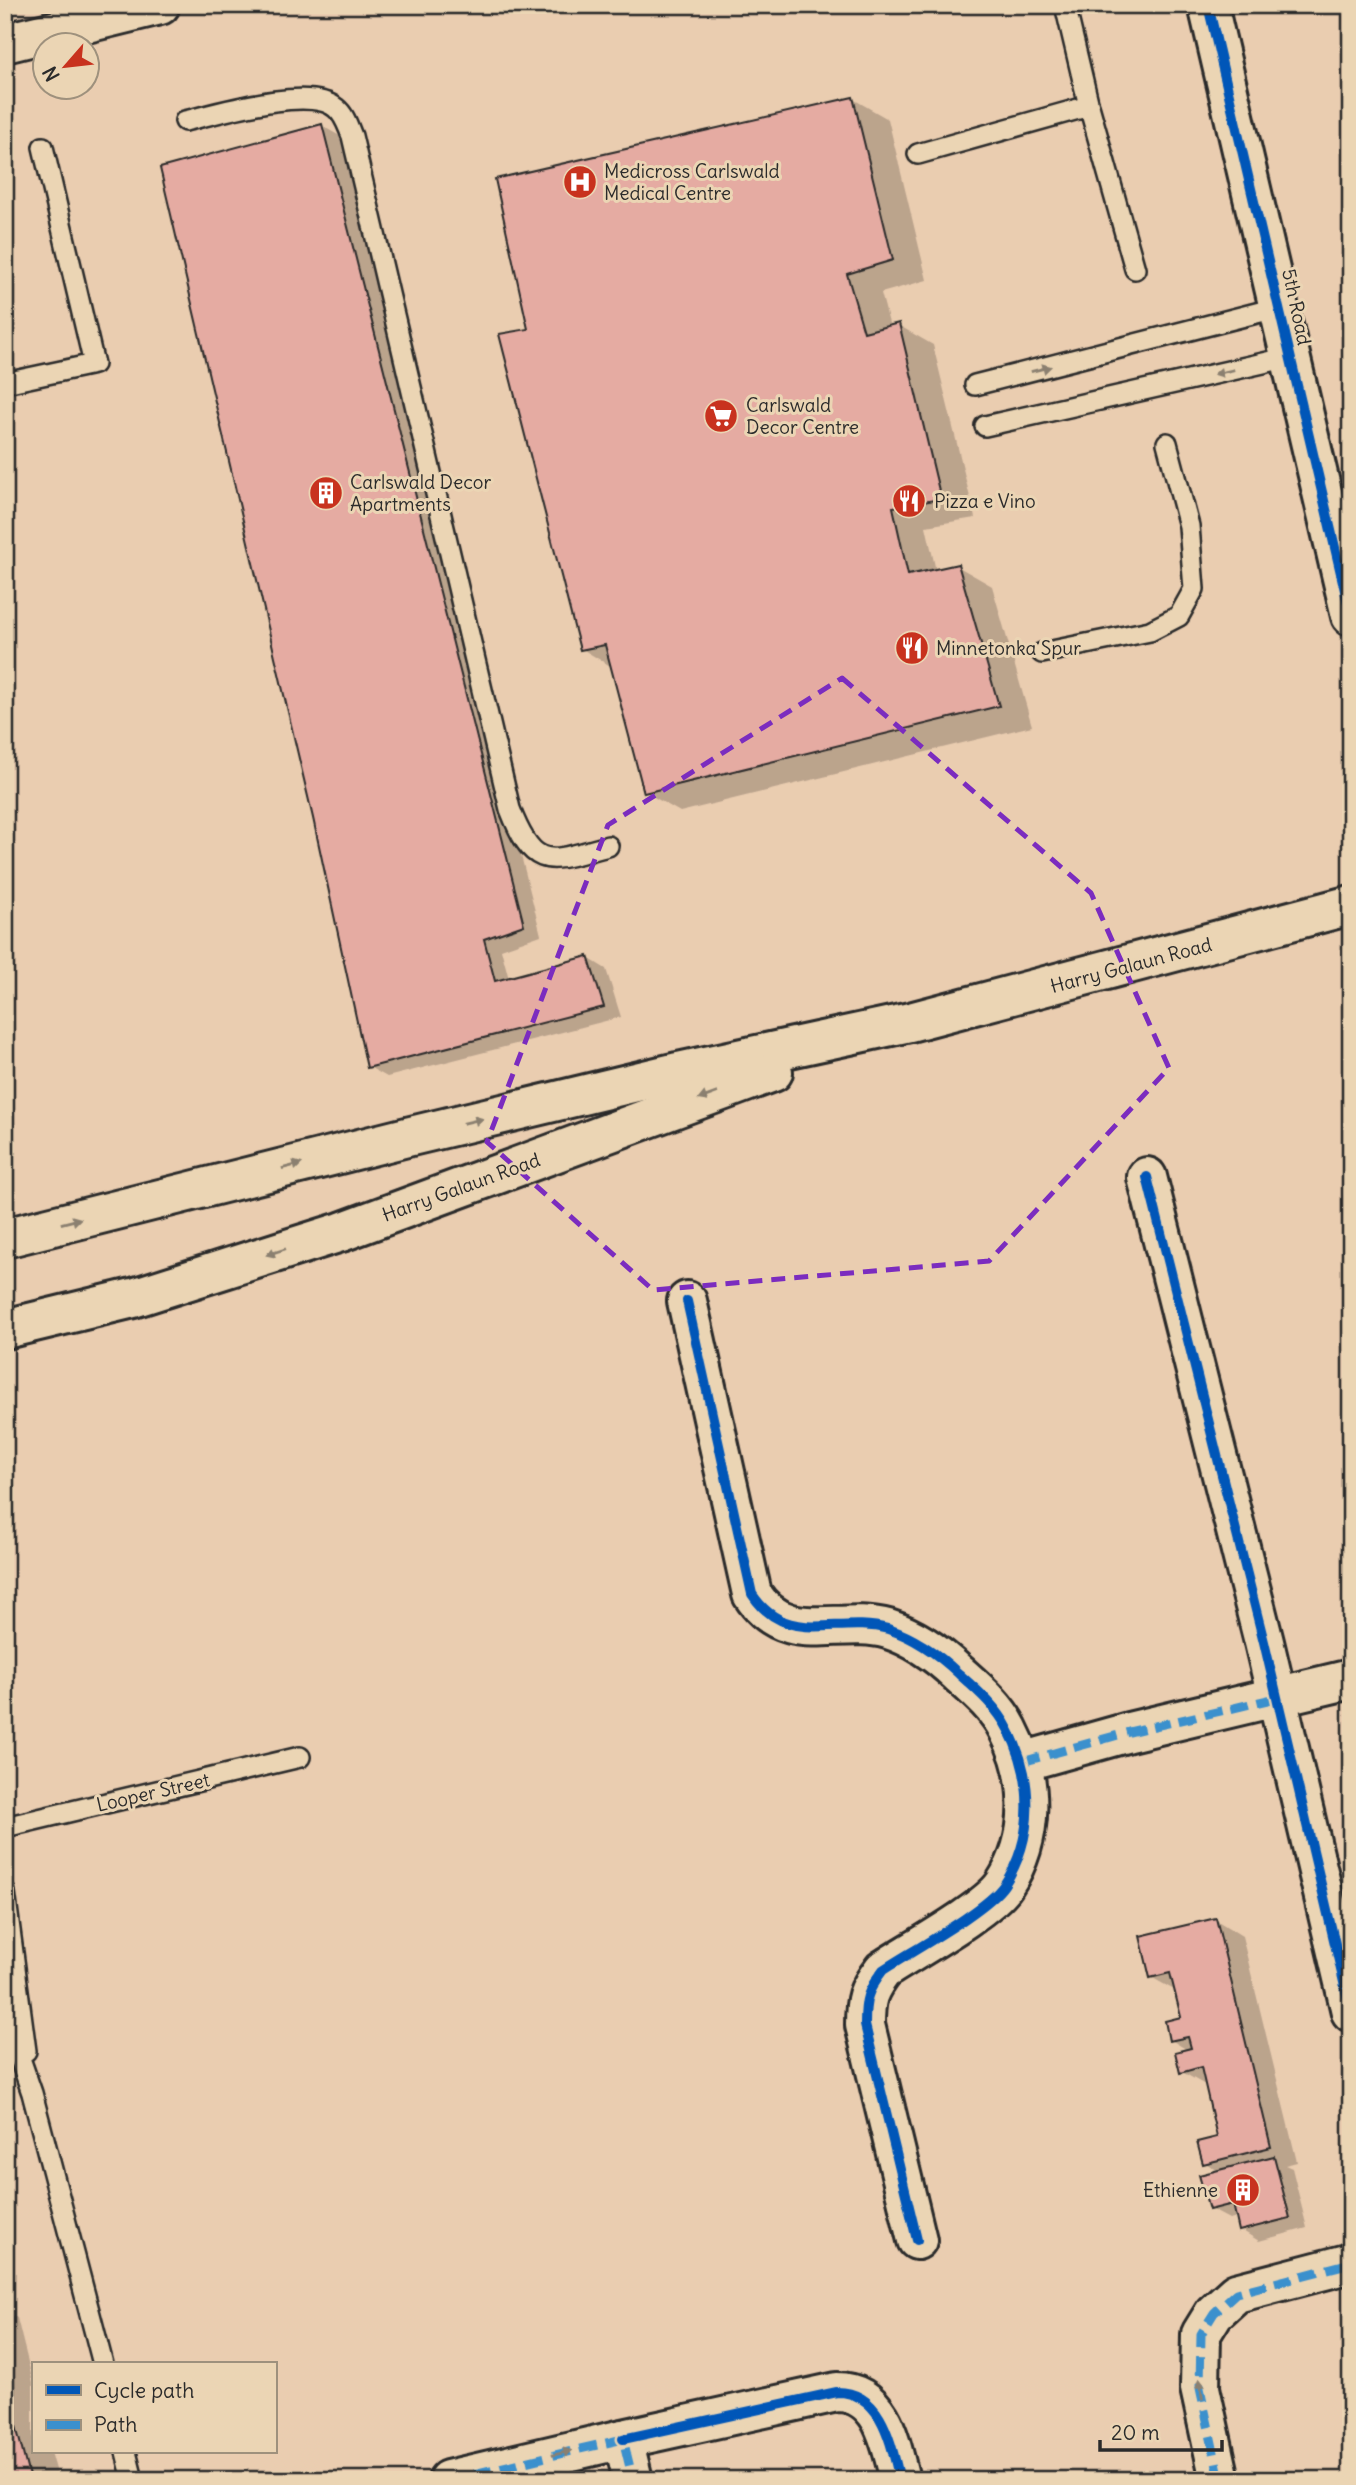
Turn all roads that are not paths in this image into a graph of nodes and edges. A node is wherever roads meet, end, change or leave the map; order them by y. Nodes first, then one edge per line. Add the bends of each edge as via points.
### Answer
1 (160, 5) edge
2 (1065, 5) edge
3 (1208, 5) edge
4 (5, 43) edge
5 (1089, 106) junction
6 (185, 121) dead end
7 (43, 147) dead end
8 (918, 154) dead end
9 (1135, 269) dead end
10 (1280, 307) junction
11 (1290, 357) junction
12 (5, 383) edge
13 (975, 385) dead end
14 (985, 426) dead end
15 (1167, 443) dead end
16 (1351, 616) edge
17 (1042, 653) dead end
18 (608, 846) dead end
19 (1351, 905) edge
20 (910, 1022) junction
21 (1147, 1177) dead end
22 (5, 1238) edge
23 (133, 1298) junction
24 (687, 1301) dead end
25 (5, 1329) edge
26 (5, 1352) edge
27 (1351, 1679) edge
28 (1278, 1698) junction
29 (300, 1757) dead end
30 (1022, 1762) junction
31 (5, 1827) edge
32 (5, 1892) edge
33 (1351, 2012) edge
34 (5, 2015) edge
35 (32, 2092) junction
36 (917, 2240) dead end
37 (1351, 2263) edge
38 (102, 2362) edge
39 (623, 2439) junction
40 (126, 2454) edge
41 (133, 2480) edge
42 (448, 2480) edge
43 (633, 2480) edge
44 (900, 2480) edge
45 (1220, 2480) edge

1 - 4 street
2 - 5 lane
3 - 10 street, 5th Road
5 - 8 lane
5 - 9 lane
6 - 18 lane via 304,98 336,107 345,118 510,809 520,835 539,857 553,859
7 - 12 lane via 94,364
10 - 11 street, 5th Road
13 -> 10 lane
11 -> 14 lane
11 - 16 street, 5th Road
15 - 17 lane via 1189,526 1194,589 1179,616 1150,631
19 - 20 street, Harry Galaun Road
22 -> 20 street, Harry Galaun Road via 678,1072
20 -> 23 street, Harry Galaun Road via 341,1232
21 - 28 street
23 - 25 street, Harry Galaun Road
23 - 26 street
24 - 30 street via 752,1594 761,1608 787,1623 886,1629 919,1642 985,1697 1007,1727
27 - 28 street
28 - 30 street
28 - 33 street
29 - 31 lane, Looper Street
30 - 36 street via 1028,1799 1026,1835 1003,1887 979,1908 883,1970 865,2000 865,2025
32 - 35 lane
34 - 35 lane
35 - 38 lane
45 -> 37 street via 1200,2388 1201,2334 1214,2313 1236,2293
42 -> 39 street
39 - 43 street
39 - 44 street via 846,2392 872,2406 883,2422
40 - 41 lane

